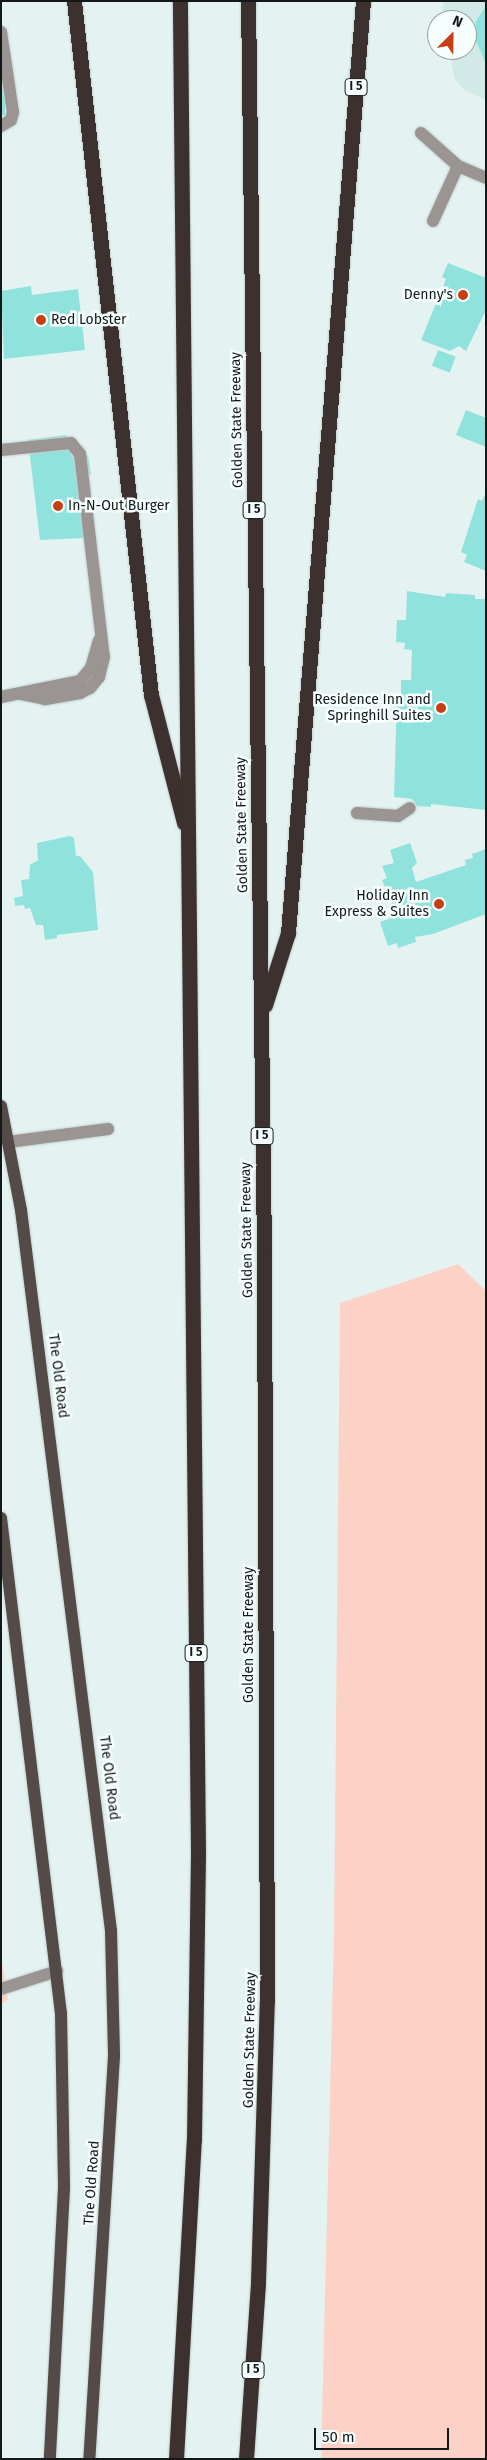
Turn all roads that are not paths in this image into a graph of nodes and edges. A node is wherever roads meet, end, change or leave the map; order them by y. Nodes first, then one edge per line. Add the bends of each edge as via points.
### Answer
1 (74, 1) edge
2 (180, 1) edge
3 (248, 1) edge
4 (363, 1) edge
5 (1, 32) edge
6 (1, 126) edge
7 (421, 133) dead end
8 (458, 166) junction
9 (486, 178) edge
10 (433, 221) dead end
11 (1, 450) edge
12 (1, 697) edge
13 (410, 808) dead end
14 (357, 813) dead end
15 (190, 846) junction
16 (260, 1018) junction
17 (1, 1106) edge
18 (108, 1130) dead end
19 (8, 1142) junction
20 (1, 1518) edge
21 (57, 1971) junction
22 (1, 1989) edge
23 (50, 2459) edge
24 (89, 2459) edge
25 (176, 2459) edge
26 (246, 2459) edge

1 - 15 highway, I 5 via 152,695
2 - 15 highway, I 5
3 - 16 highway, Golden State Freeway / I 5
4 - 16 highway, I 5 via 288,933
5 - 6 street via 13,112 11,120
7 - 8 street
8 - 9 street
8 - 10 street
11 - 12 street via 71,443 80,454 104,666 90,688 45,699 21,694
13 - 14 street via 398,816
15 - 25 highway, I 5 via 197,1997 188,2277
16 - 26 highway, Golden State Freeway / I 5 via 267,2001 258,2282
17 - 19 main road, The Old Road
18 - 19 street
19 - 24 main road, The Old Road via 21,1210 49,1421 111,1931 114,2056
20 - 21 main road, The Old Road
21 - 22 street
21 - 23 main road, The Old Road via 64,2096 64,2188

